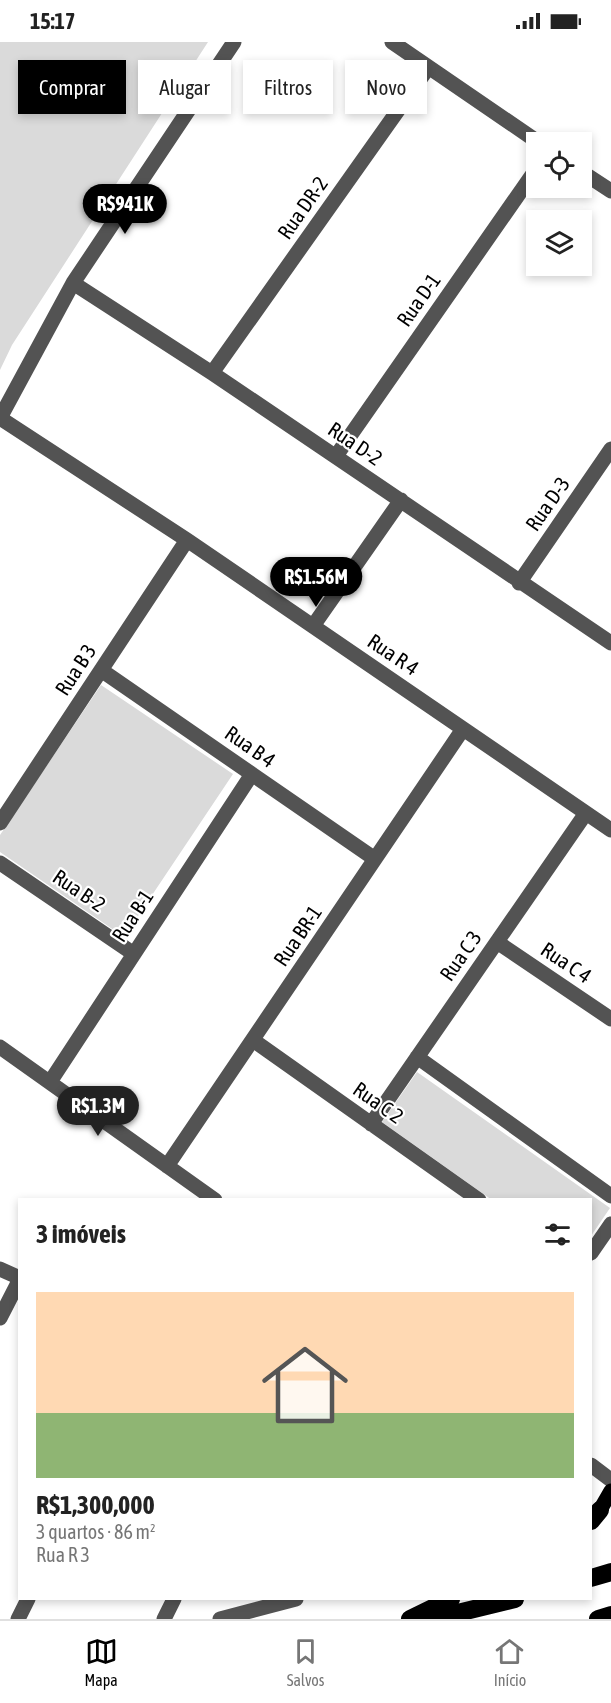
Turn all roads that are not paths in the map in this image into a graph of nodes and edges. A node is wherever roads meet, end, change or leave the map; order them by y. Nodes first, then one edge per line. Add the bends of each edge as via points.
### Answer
1 (234, 42) edge
2 (392, 42) edge
3 (428, 68) junction
4 (526, 134) edge
5 (592, 178) edge
6 (526, 184) edge
7 (610, 190) edge
8 (73, 283) junction
9 (212, 373) junction
10 (0, 418) edge
11 (611, 449) edge
12 (336, 456) junction
13 (401, 500) junction
14 (187, 540) junction
15 (519, 583) junction
16 (313, 626) junction
17 (611, 643) edge
18 (101, 670) junction
19 (463, 729) junction
20 (252, 774) junction
21 (586, 813) junction
22 (0, 822) edge
23 (611, 830) edge
24 (375, 859) junction
25 (0, 863) edge
26 (496, 942) junction
27 (134, 954) junction
28 (611, 1019) edge
29 (253, 1040) junction
30 (0, 1047) edge
31 (417, 1057) junction
32 (50, 1082) junction
33 (371, 1124) junction
34 (167, 1166) junction
35 (611, 1196) edge
36 (212, 1198) edge
37 (476, 1198) edge
38 (611, 1224) edge
39 (592, 1252) edge
40 (0, 1269) edge
41 (18, 1278) edge
42 (18, 1283) edge
43 (0, 1318) edge
44 (611, 1491) edge
45 (594, 1514) edge
46 (611, 1572) edge
47 (592, 1578) edge
48 (28, 1600) edge
49 (174, 1600) edge
50 (292, 1600) edge
51 (449, 1600) edge
52 (511, 1600) edge
53 (611, 1615) edge
54 (18, 1619) edge
55 (164, 1619) edge
56 (220, 1619) edge
57 (410, 1619) edge
58 (434, 1619) edge
59 (598, 1619) edge

1 - 8 street
2 - 3 street
3 - 4 street
3 - 9 street, Rua DR-2
5 - 7 street
6 - 12 street, Rua D-1
8 - 9 street, Rua D-2
8 - 10 street
9 - 12 street, Rua D-2
10 - 14 street, Rua R 4
11 - 15 street, Rua D-3
12 - 13 street, Rua D-2
13 - 15 street, Rua D-2
13 - 16 street
14 - 16 street, Rua R 4
14 - 18 street, Rua B 3
15 - 17 street, Rua D-2
16 - 19 street, Rua R 4
18 - 20 street, Rua B 4
18 - 22 street, Rua B 3
19 - 21 street, Rua R 4
19 - 24 street, Rua BR-1
20 - 24 street, Rua B 4
20 - 27 street, Rua B-1
21 - 23 street, Rua R 4
21 - 26 street, Rua C 3
24 - 29 street, Rua BR-1
25 - 27 street, Rua B-2
26 - 28 street, Rua C 4
26 - 31 street, Rua C 3
27 - 32 street, Rua B-1
29 - 33 street, Rua C 2
29 - 34 street, Rua BR-1
30 - 32 street
31 - 33 street, Rua C 3
31 - 35 street
32 - 34 street
33 - 37 street, Rua C 2
34 - 36 street
38 - 39 street
40 - 41 street
42 - 43 street
44 - 45 main road
46 - 47 highway
48 - 54 street
49 - 55 street
50 - 56 street
51 - 57 highway
52 - 58 highway
53 - 59 highway

